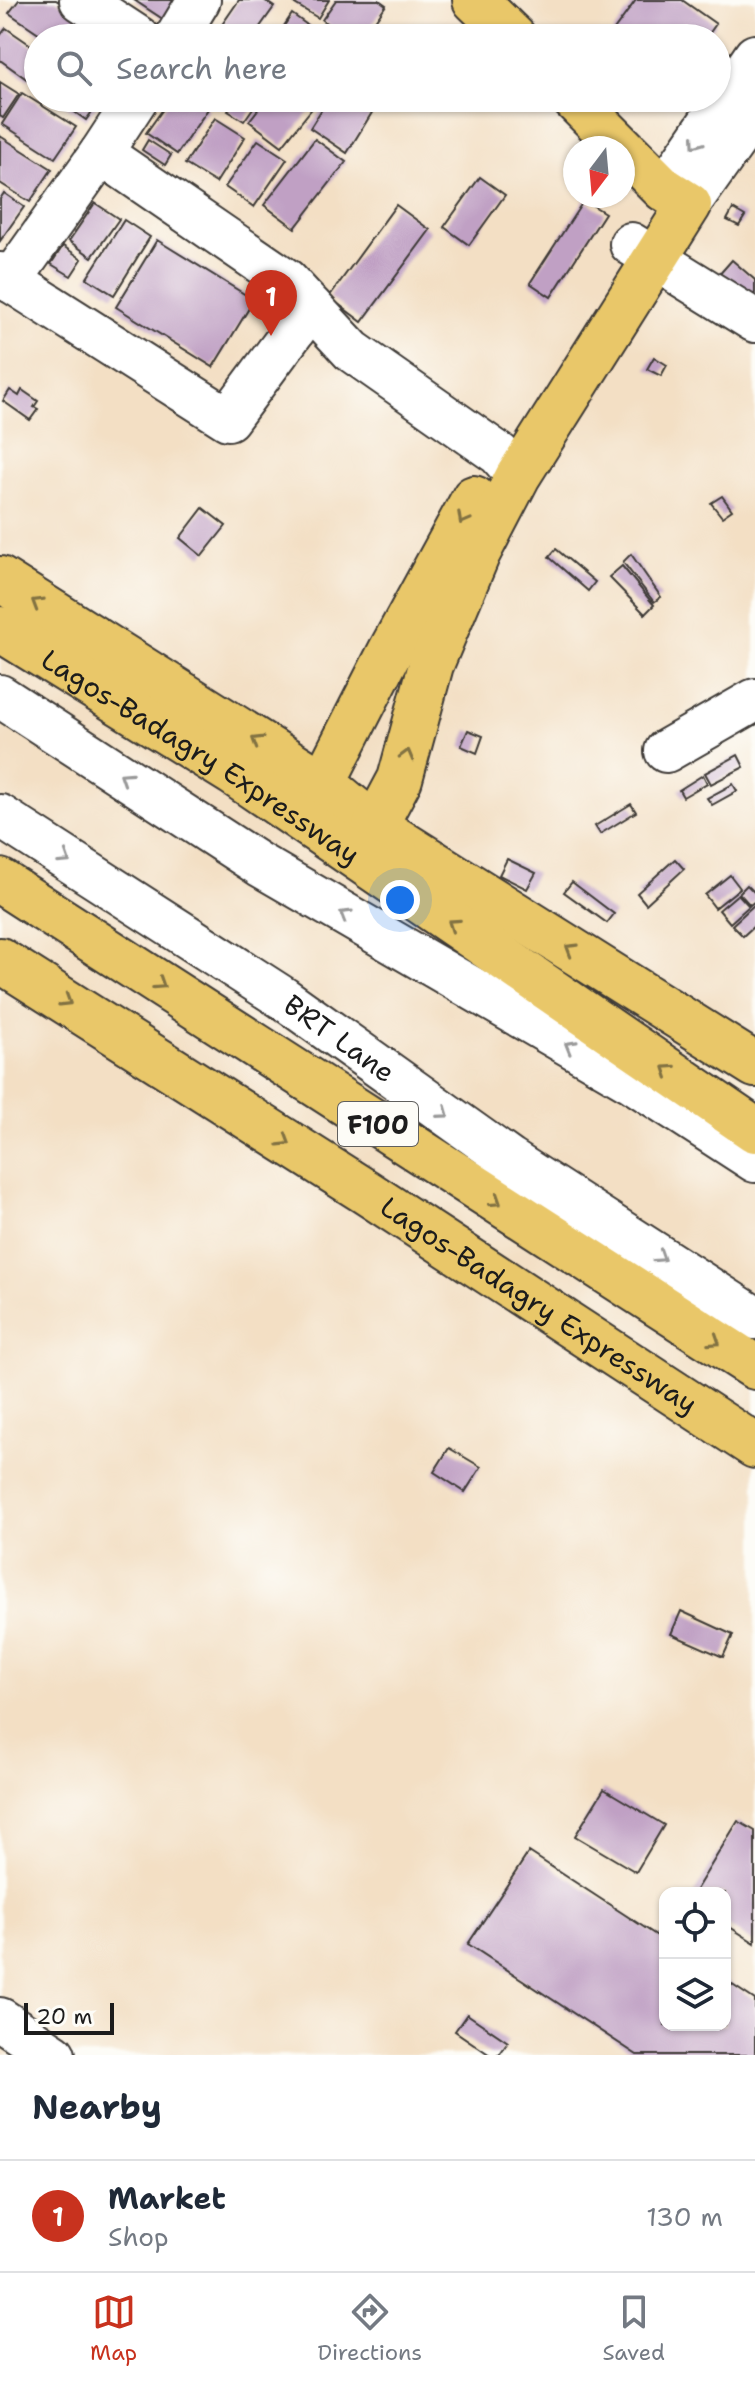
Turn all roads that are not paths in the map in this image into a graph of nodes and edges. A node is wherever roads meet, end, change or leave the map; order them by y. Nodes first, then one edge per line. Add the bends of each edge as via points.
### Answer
1 (81, 0) edge
2 (199, 0) edge
3 (475, 0) edge
4 (118, 24) edge
5 (184, 24) edge
6 (500, 24) edge
7 (755, 56) edge
8 (731, 99) edge
9 (128, 112) edge
10 (588, 112) edge
11 (724, 112) edge
12 (755, 112) edge
13 (101, 153) junction
14 (676, 197) junction
15 (643, 252) junction
16 (5, 278) edge
17 (311, 307) junction
18 (755, 321) edge
19 (509, 465) junction
20 (0, 579) edge
21 (0, 629) edge
22 (0, 696) edge
23 (755, 700) edge
24 (666, 751) dead end
25 (323, 783) junction
26 (0, 816) edge
27 (375, 826) junction
28 (0, 881) edge
29 (0, 960) edge
30 (755, 1065) edge
31 (755, 1130) edge
32 (755, 1161) edge
33 (755, 1318) edge
34 (755, 1367) edge
35 (755, 1446) edge
36 (0, 2019) edge
37 (54, 2055) edge

1 - 4 street
2 - 5 street
3 - 6 main road
7 -> 8 street
9 - 13 street
10 - 14 main road
11 -> 14 street
12 - 14 street
13 - 16 street
13 - 17 street via 286,280
14 - 15 main road
15 - 18 street
15 - 19 main road
16 - 17 street via 228,419
17 - 19 street via 352,351
19 -> 25 main road via 391,650
27 -> 19 main road via 400,779 437,651
25 -> 20 main road, Lagos-Badagry Expressway
31 -> 21 main road, Lagos-Badagry Expressway via 233,773
32 -> 22 street via 630,1080 260,865
23 - 24 street
25 - 27 main road, Lagos-Badagry Expressway
26 -> 33 street, BRT Lane via 283,998 510,1160
30 -> 27 main road, Lagos-Badagry Expressway
28 -> 34 main road, F100
29 -> 35 main road, Lagos-Badagry Expressway
36 - 37 street

